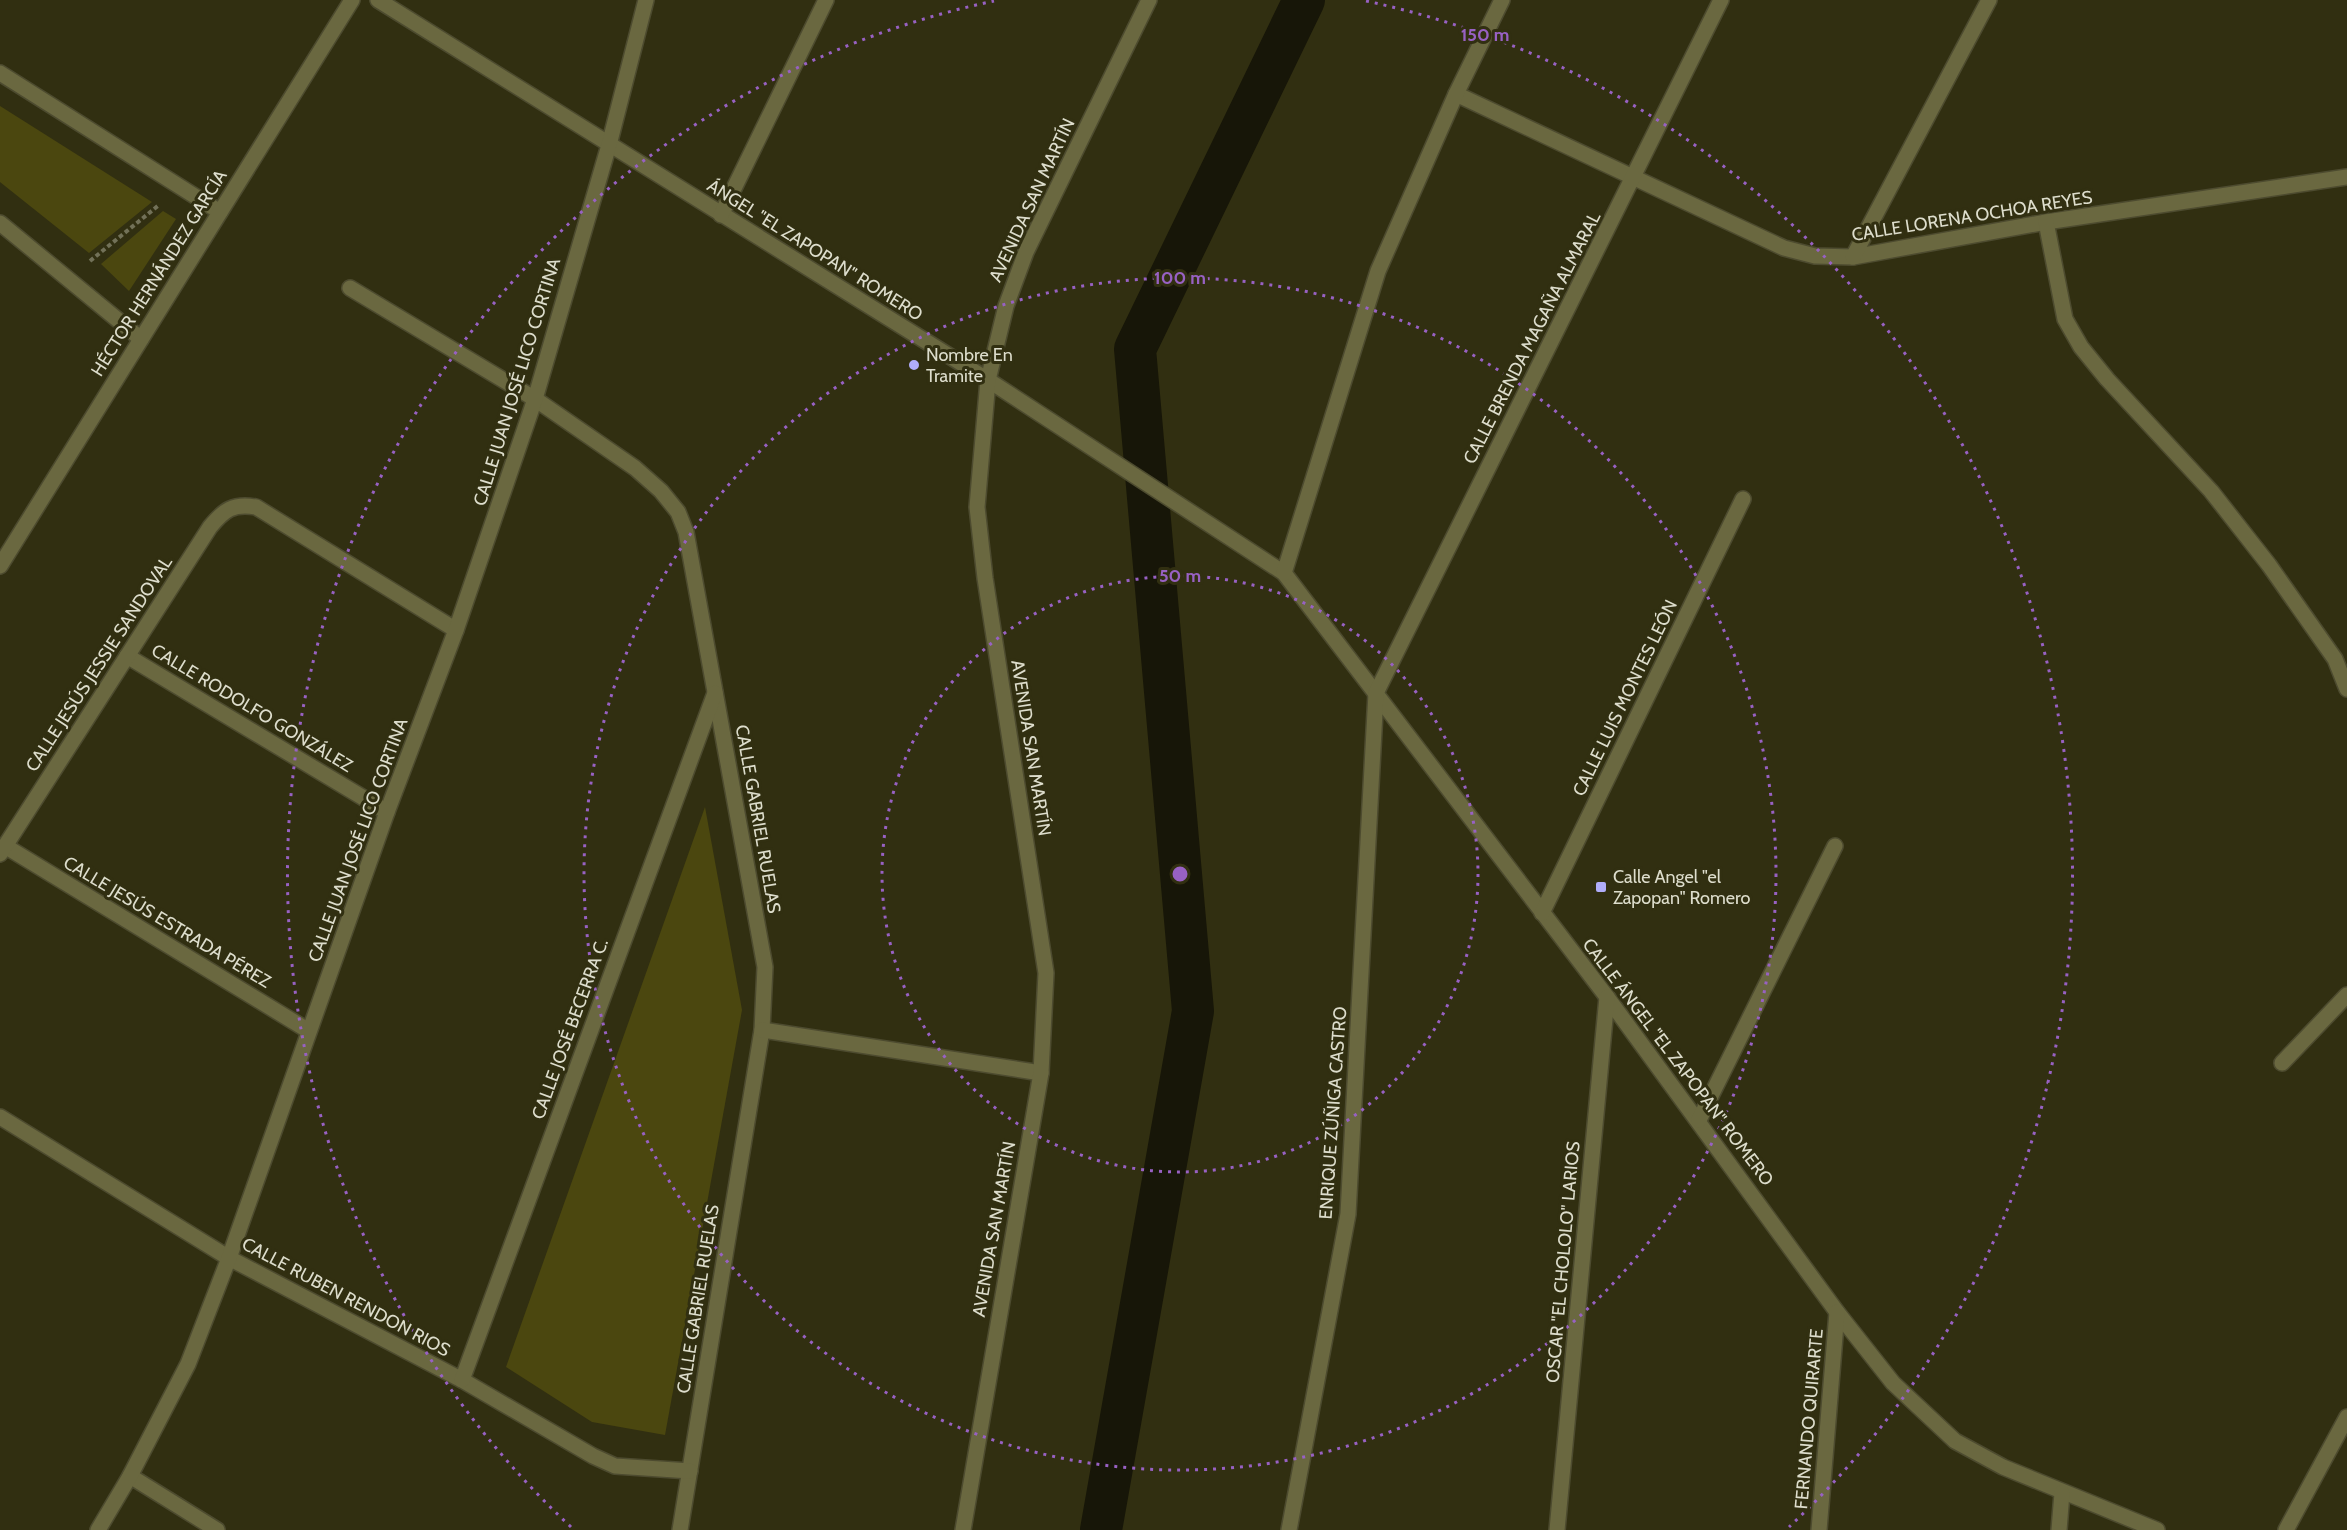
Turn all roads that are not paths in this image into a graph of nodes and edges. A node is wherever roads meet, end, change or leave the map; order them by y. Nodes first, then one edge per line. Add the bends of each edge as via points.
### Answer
1 (352, 0) edge
2 (378, 0) edge
3 (646, 0) edge
4 (826, 0) edge
5 (1149, 0) edge
6 (1502, 0) edge
7 (1721, 0) edge
8 (1989, 0) edge
9 (0, 73) edge
10 (1456, 94) junction
11 (609, 145) junction
12 (2347, 177) edge
13 (1634, 179) junction
14 (220, 212) junction
15 (721, 214) junction
16 (2046, 222) junction
17 (0, 223) edge
18 (1853, 256) junction
19 (350, 288) dead end
20 (141, 339) junction
21 (988, 380) junction
22 (535, 399) junction
23 (1743, 499) dead end
24 (1230, 537) joint
25 (0, 566) edge
26 (1284, 573) junction
27 (456, 630) junction
28 (127, 656) junction
29 (2347, 689) edge
30 (715, 692) junction
31 (1376, 693) junction
32 (387, 813) junction
33 (1835, 846) dead end
34 (2, 850) edge
35 (1542, 913) junction
36 (2347, 995) edge
37 (1607, 997) junction
38 (762, 1030) junction
39 (309, 1031) junction
40 (2282, 1064) dead end
41 (1041, 1073) junction
42 (0, 1117) edge
43 (1699, 1120) junction
44 (229, 1258) junction
45 (1837, 1312) junction
46 (462, 1380) junction
47 (2347, 1417) edge
48 (690, 1471) junction
49 (130, 1476) junction
50 (2062, 1493) junction
51 (98, 1530) edge
52 (217, 1530) edge
53 (680, 1530) edge
54 (963, 1530) edge
55 (1289, 1530) edge
56 (1557, 1530) edge
57 (1819, 1530) edge
58 (2060, 1530) edge
59 (2157, 1530) edge
60 (2286, 1530) edge

1 - 14 street, HÉCTOR HERNÁNDEZ GARCÍA
2 - 11 street, ÁNGEL "EL ZAPOPAN" ROMERO
3 - 11 street, CALLE JUAN JOSÉ LICO CORTINA
4 - 15 street
5 - 21 street, AVENIDA SAN MARTÍN via 1026,252 1006,306
6 - 10 street
7 - 13 street, CALLE BRENDA MAGAÑA ALMARAL
8 - 18 street
9 - 14 street
10 - 13 street, CALLE LORENA OCHOA REYES
10 - 26 street via 1378,271
11 - 15 street, ÁNGEL "EL ZAPOPAN" ROMERO
11 - 22 street, CALLE JUAN JOSÉ LICO CORTINA
12 - 16 street, CALLE LORENA OCHOA REYES
13 - 18 street, CALLE LORENA OCHOA REYES via 1784,248 1815,256
13 - 31 street, CALLE BRENDA MAGAÑA ALMARAL
14 - 20 street, HÉCTOR HERNÁNDEZ GARCÍA
15 - 21 street, ÁNGEL "EL ZAPOPAN" ROMERO
16 - 18 street, CALLE LORENA OCHOA REYES
16 - 29 street via 2065,318 2080,347 2211,491 2269,565 2335,659
17 - 20 street
19 - 22 street, CALLE GABRIEL RUELAS
20 - 25 street, HÉCTOR HERNÁNDEZ GARCÍA
21 - 24 street, ÁNGEL "EL ZAPOPAN" ROMERO
21 - 41 street, AVENIDA SAN MARTÍN via 977,507 1046,974
22 - 27 street, CALLE JUAN JOSÉ LICO CORTINA
22 - 30 street, CALLE GABRIEL RUELAS via 635,468 662,491 678,512 686,532
23 - 35 street, CALLE LUIS MONTES LEÓN
24 - 26 street, CALLE ÁNGEL "EL ZAPOPAN" ROMERO
26 - 31 street, CALLE ÁNGEL "EL ZAPOPAN" ROMERO
27 - 28 street, CALLE JESÚS JESSIE SANDOVAL via 256,507 238,504 223,511 210,527
27 - 32 street, CALLE JUAN JOSÉ LICO CORTINA
28 - 32 street, CALLE RODOLFO GONZÁLEZ
28 - 34 street, CALLE JESÚS JESSIE SANDOVAL
30 - 38 street, CALLE GABRIEL RUELAS via 765,967
30 - 46 street, CALLE JOSÉ BECERRA C.
31 - 35 street, CALLE ÁNGEL "EL ZAPOPAN" ROMERO
31 - 55 street, ENRIQUE ZÚÑIGA CASTRO via 1348,1214
32 - 39 street, CALLE JUAN JOSÉ LICO CORTINA
33 - 43 street
34 - 39 street, CALLE JESÚS ESTRADA PÉREZ
35 - 37 street, CALLE ÁNGEL "EL ZAPOPAN" ROMERO
36 - 40 street
37 - 43 street, CALLE ÁNGEL "EL ZAPOPAN" ROMERO
37 - 56 street, OSCAR "EL CHOLOLO" LARIOS
38 - 41 street
38 - 48 street, CALLE GABRIEL RUELAS
39 - 44 street, CALLE JUAN JOSÉ LICO CORTINA
41 - 54 street, AVENIDA SAN MARTÍN
42 - 44 street, CALLE RUBEN RENDON RIOS
43 - 45 street, CALLE ÁNGEL "EL ZAPOPAN" ROMERO
44 - 46 street, CALLE RUBEN RENDON RIOS
44 - 49 street, CALLE JUAN JOSÉ LICO CORTINA via 188,1364
45 - 50 street, CALLE ÁNGEL "EL ZAPOPAN" ROMERO via 1893,1383 1955,1441
45 - 57 street, FERNANDO QUIRARTE
46 - 48 street, CALLE RUBEN RENDON RIOS via 615,1466
47 - 60 street
48 - 53 street, CALLE GABRIEL RUELAS
49 - 51 street, CALLE JUAN JOSÉ LICO CORTINA
49 - 52 street
50 - 58 street
50 - 59 street, CALLE ÁNGEL "EL ZAPOPAN" ROMERO

